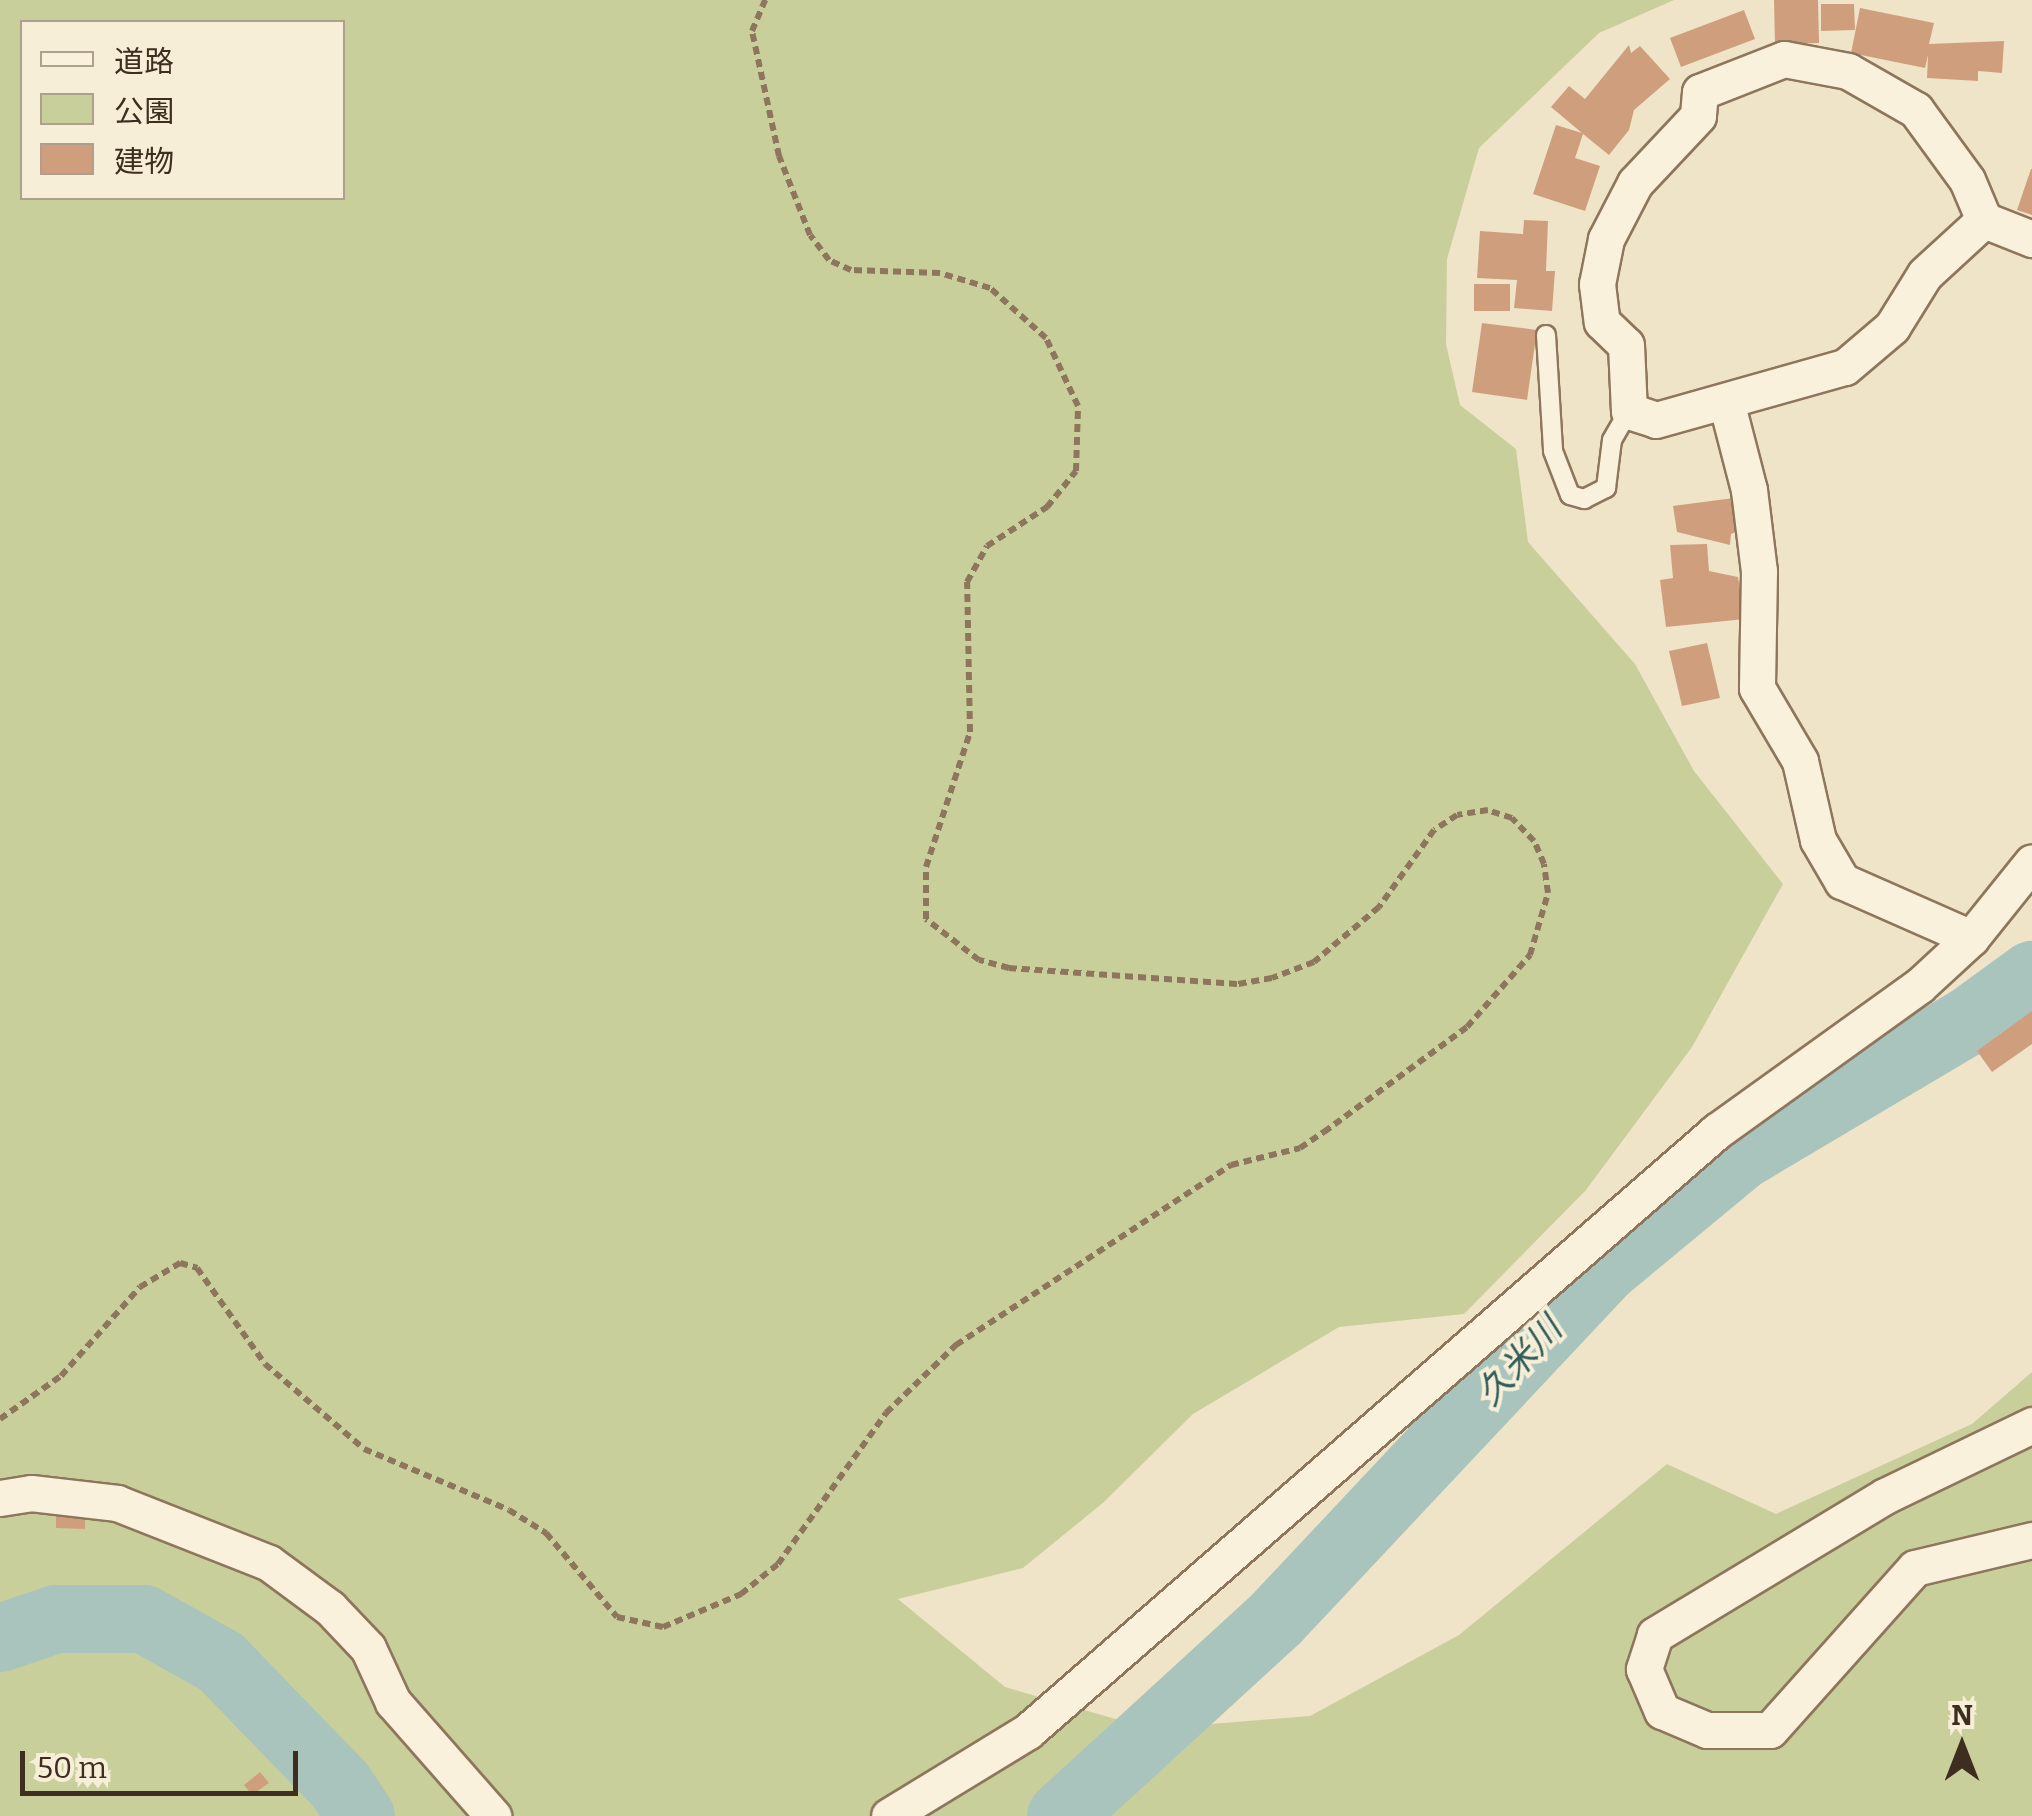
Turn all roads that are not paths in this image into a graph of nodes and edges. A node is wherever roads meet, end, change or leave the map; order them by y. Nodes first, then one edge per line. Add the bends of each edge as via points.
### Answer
1 (1984, 220) junction
2 (2032, 239) edge
3 (1546, 335) dead end
4 (1726, 404) junction
5 (1629, 411) junction
6 (2032, 862) edge
7 (1972, 938) junction
8 (2032, 1425) edge
9 (0, 1498) edge
10 (2032, 1540) edge
11 (493, 1816) edge
12 (890, 1816) edge

1 - 2 street
1 - 4 street via 1925,274 1892,328 1845,367
1 - 5 street via 1967,180 1916,110 1848,71 1784,58 1700,92 1698,116 1634,183 1606,239 1597,284 1602,322 1626,346
3 - 5 lane via 1553,451 1570,495 1584,499 1606,488 1612,440
4 - 5 street via 1656,420
4 - 7 street via 1749,490 1759,570 1757,688 1800,761 1818,840 1842,881
6 - 7 street
7 - 12 street via 1864,1029 1690,1153 1028,1732
8 - 10 street via 1885,1496 1655,1635 1644,1668 1662,1711 1707,1730 1770,1730 1915,1568
9 - 11 street via 31,1493 116,1502 268,1563 330,1608 368,1648 392,1702

